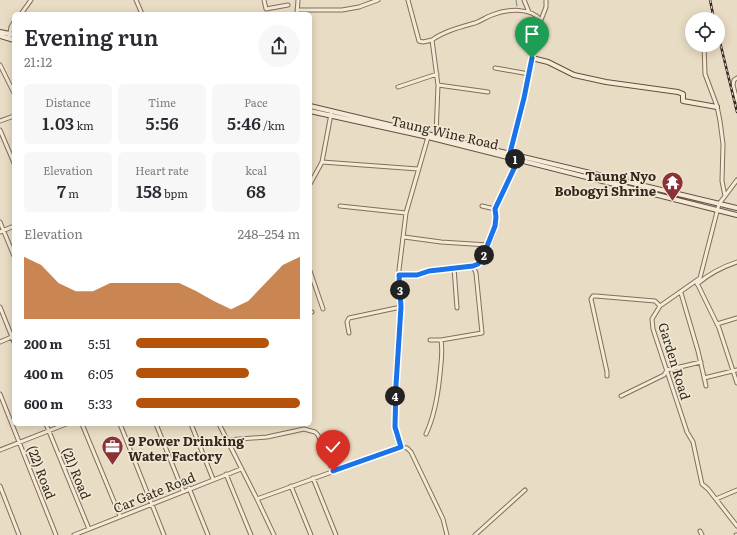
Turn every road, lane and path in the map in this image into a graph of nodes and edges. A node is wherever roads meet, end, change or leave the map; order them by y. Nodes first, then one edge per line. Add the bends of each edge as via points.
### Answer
1 (31, 0) edge
2 (136, 0) edge
3 (264, 0) edge
4 (298, 0) edge
5 (378, 0) edge
6 (408, 0) edge
7 (524, 0) edge
8 (546, 0) edge
9 (288, 5) dead end
10 (22, 12) edge
11 (141, 12) edge
12 (297, 12) edge
13 (528, 12) junction
14 (541, 20) junction
15 (0, 32) edge
16 (0, 36) edge
17 (11, 36) edge
18 (432, 40) junction
19 (704, 52) edge
20 (532, 58) junction
21 (0, 65) edge
22 (495, 68) dead end
23 (437, 74) junction
24 (529, 74) junction
25 (737, 78) edge
26 (438, 86) junction
27 (398, 87) dead end
28 (12, 89) edge
29 (488, 92) dead end
30 (737, 101) edge
31 (312, 106) edge
32 (717, 107) junction
33 (333, 111) junction
34 (312, 112) edge
35 (330, 116) junction
36 (12, 117) edge
37 (0, 121) edge
38 (0, 130) edge
39 (436, 136) junction
40 (428, 137) junction
41 (510, 155) junction
42 (12, 158) edge
43 (518, 160) junction
44 (322, 162) junction
45 (418, 170) junction
46 (312, 179) edge
47 (737, 180) edge
48 (725, 196) junction
49 (719, 204) junction
50 (340, 206) dead end
51 (482, 206) dead end
52 (737, 208) edge
53 (495, 209) junction
54 (718, 210) junction
55 (406, 213) junction
56 (737, 214) edge
57 (0, 222) edge
58 (12, 227) edge
59 (2, 231) edge
60 (404, 237) junction
61 (488, 245) junction
62 (12, 252) edge
63 (737, 262) edge
64 (473, 266) junction
65 (454, 268) junction
66 (399, 275) junction
67 (312, 277) edge
68 (697, 283) junction
69 (681, 293) junction
70 (660, 306) junction
71 (0, 307) edge
72 (401, 307) junction
73 (457, 308) dead end
74 (323, 310) dead end
75 (737, 318) edge
76 (717, 324) junction
77 (349, 333) dead end
78 (12, 335) edge
79 (12, 337) edge
80 (430, 340) dead end
81 (441, 340) junction
82 (0, 342) edge
83 (701, 362) junction
84 (667, 370) junction
85 (735, 370) edge
86 (607, 376) dead end
87 (704, 378) junction
88 (737, 383) edge
89 (706, 386) dead end
90 (0, 394) edge
91 (621, 396) dead end
92 (12, 423) edge
93 (13, 426) edge
94 (47, 426) edge
95 (60, 426) edge
96 (83, 426) edge
97 (121, 426) edge
98 (157, 426) edge
99 (192, 426) edge
100 (220, 426) edge
101 (303, 426) edge
102 (304, 429) junction
103 (49, 430) junction
104 (426, 434) dead end
105 (227, 440) junction
106 (20, 442) junction
107 (401, 447) junction
108 (0, 450) edge
109 (241, 469) junction
110 (333, 471) junction
111 (226, 474) junction
112 (313, 478) junction
113 (213, 479) junction
114 (291, 486) junction
115 (0, 487) edge
116 (189, 488) junction
117 (525, 490) dead end
118 (737, 490) edge
119 (183, 491) junction
120 (257, 499) junction
121 (716, 499) junction
122 (151, 504) junction
123 (120, 516) junction
124 (737, 526) edge
125 (89, 529) junction
126 (700, 531) dead end
127 (19, 535) edge
128 (56, 535) edge
129 (74, 535) edge
130 (164, 535) edge
131 (208, 535) edge
132 (251, 535) edge
133 (274, 535) edge
134 (311, 535) edge
135 (336, 535) edge
136 (447, 535) edge
137 (475, 535) edge
138 (702, 535) edge

1 - 10 street
2 - 11 street
3 - 9 street via 266,10
4 - 12 street
5 - 12 street via 342,10 307,9
6 - 18 street via 420,41
7 - 13 street
8 - 14 street
13 - 14 street
13 - 18 street via 513,11 491,15
14 - 20 street
15 - 17 main road
16 - 17 main road
18 - 23 street
19 - 32 street via 705,74
20 - 24 street
20 - 32 main road via 548,62 574,75 678,92 683,94 683,101
21 - 28 street
22 - 24 street
23 - 26 street
23 - 27 street
24 - 41 street
25 - 30 street via 733,85
26 - 29 street
26 - 39 street
31 - 33 main road, Taung Wine Road
32 - 48 street via 723,144 722,181
33 - 35 street
33 - 39 main road, Taung Wine Road
34 - 35 main road, Taung Wine Road
35 - 40 main road, Taung Wine Road
35 - 44 street
36 - 37 street
38 - 42 street
39 - 41 main road, Taung Wine Road
40 - 41 main road, Taung Wine Road
40 - 45 street
41 - 43 main road, Taung Wine Road
41 - 49 main road, Taung Wine Road
43 - 53 street
43 - 54 main road, Taung Wine Road
44 - 45 street
44 - 46 street
45 - 55 street
47 - 48 street
48 - 49 street
49 - 52 main road, Taung Wine Road
49 - 54 street, Garden Road
50 - 55 street
51 - 53 street
53 - 61 street via 495,226
54 - 56 main road, Taung Wine Road
54 - 68 street, Garden Road
55 - 60 street
57 - 59 street
58 - 59 street
59 - 62 street
60 - 61 street
60 - 66 street
61 - 64 street via 482,259
63 - 68 street via 721,268
64 - 65 street
64 - 81 street via 476,273 482,333
65 - 66 street via 417,275
65 - 73 street
66 - 72 street
67 - 74 street
68 - 69 street, Garden Road
68 - 76 street
69 - 70 street, Garden Road
69 - 83 street
70 - 84 street, Garden Road via 652,319 653,329
70 - 86 street via 655,301 593,296 591,299
71 - 78 street
72 - 77 street via 349,318
72 - 107 street via 395,427
75 - 76 street
76 - 85 street
79 - 82 street
80 - 81 street
81 - 104 street via 438,393
83 - 84 street
83 - 87 street
84 - 91 street via 664,375
84 - 121 street, Garden Road via 687,432 693,442 702,484
85 - 87 street
85 - 88 street
87 - 89 street
90 - 92 street, (22) Road
93 - 106 street, (22) Road
94 - 103 street, (21) Road
95 - 103 street
96 - 123 street
97 - 122 street
98 - 119 street
99 - 113 street
100 - 105 street
101 - 102 street
102 - 105 street via 267,437
102 - 110 street via 315,432 318,436
103 - 106 street
103 - 125 street, (21) Road
105 - 109 street
106 - 108 street
106 - 128 street, (22) Road
107 - 110 street
107 - 136 street via 407,448 415,459 444,519
109 - 111 street, Car Gate Road
109 - 120 street
110 - 112 street
111 - 113 street, Car Gate Road
111 - 132 street
112 - 114 street
112 - 135 street
113 - 116 street, Car Gate Road
114 - 120 street
114 - 134 street
115 - 127 street
116 - 119 street, Car Gate Road
116 - 131 street
117 - 137 street
118 - 121 street
119 - 122 street, Car Gate Road
120 - 133 street
121 - 124 street, Garden Road
122 - 123 street, Car Gate Road
122 - 130 street
123 - 125 street, Car Gate Road
125 - 129 street, Car Gate Road
126 - 138 street

